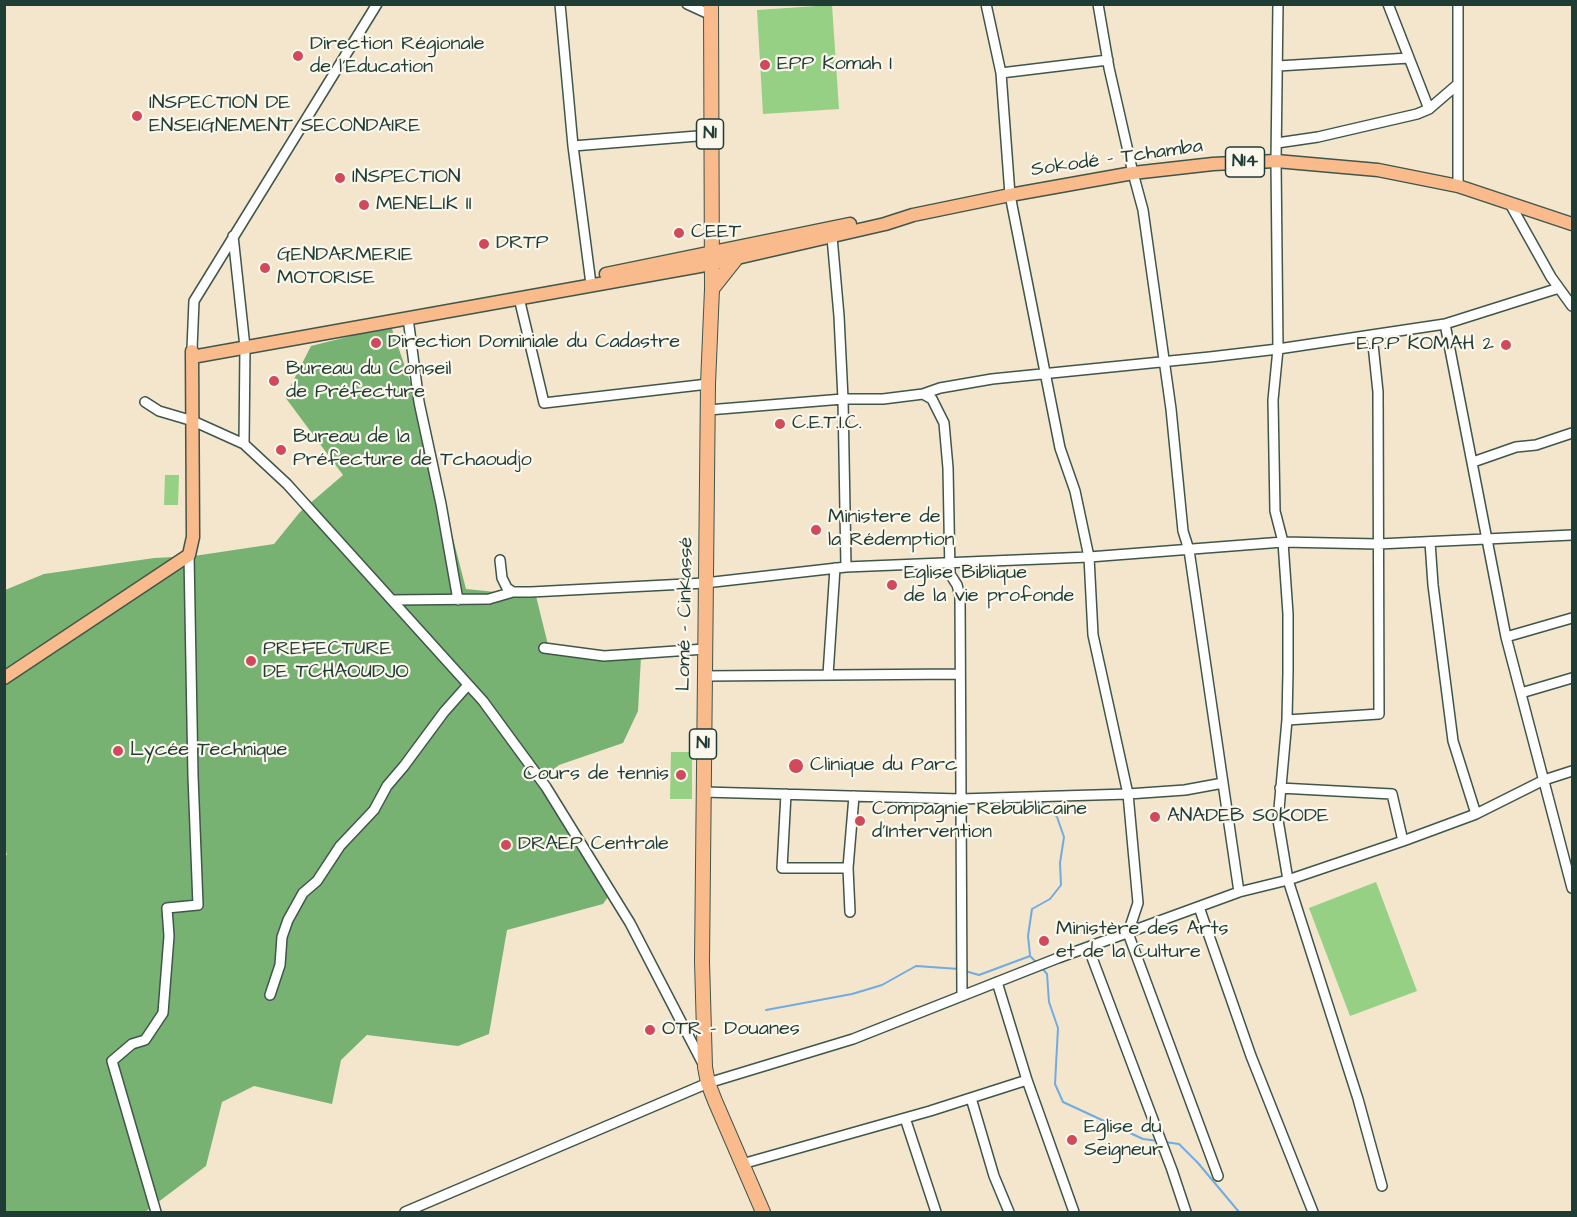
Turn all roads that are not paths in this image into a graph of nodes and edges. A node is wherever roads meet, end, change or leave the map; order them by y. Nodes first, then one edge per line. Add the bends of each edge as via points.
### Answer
1 (377, 4) edge
2 (560, 4) edge
3 (687, 4) edge
4 (986, 4) edge
5 (1098, 4) edge
6 (1278, 4) edge
7 (1388, 4) edge
8 (1458, 4) edge
9 (711, 10) edge
10 (1409, 58) junction
11 (1108, 60) junction
12 (1278, 66) junction
13 (1001, 73) junction
14 (1458, 84) junction
15 (1429, 109) junction
16 (710, 135) junction
17 (1277, 143) junction
18 (573, 146) junction
19 (1276, 161) junction
20 (1133, 173) junction
21 (1458, 186) junction
22 (1011, 195) junction
23 (1509, 202) junction
24 (914, 215) junction
25 (1572, 224) edge
26 (233, 236) junction
27 (831, 237) junction
28 (710, 259) junction
29 (735, 260) junction
30 (590, 281) junction
31 (1559, 288) junction
32 (712, 289) junction
33 (519, 298) junction
34 (1572, 306) edge
35 (408, 318) junction
36 (1445, 324) junction
37 (1372, 335) junction
38 (245, 344) junction
39 (1278, 349) junction
40 (192, 353) junction
41 (1164, 362) junction
42 (1045, 375) junction
43 (708, 384) junction
44 (923, 394) junction
45 (843, 399) junction
46 (145, 402) dead end
47 (708, 410) junction
48 (193, 421) junction
49 (1572, 433) edge
50 (244, 444) junction
51 (1473, 462) junction
52 (1572, 535) edge
53 (1486, 539) junction
54 (1283, 542) junction
55 (1430, 542) junction
56 (1378, 544) junction
57 (1189, 550) junction
58 (189, 555) junction
59 (1089, 557) junction
60 (500, 560) dead end
61 (950, 563) junction
62 (846, 567) junction
63 (835, 568) junction
64 (705, 583) junction
65 (513, 592) junction
66 (392, 600) junction
67 (458, 600) junction
68 (1572, 618) edge
69 (1506, 637) junction
70 (544, 648) dead end
71 (705, 649) junction
72 (960, 674) junction
73 (828, 675) junction
74 (704, 676) junction
75 (4, 678) edge
76 (1572, 678) edge
77 (468, 685) junction
78 (1521, 693) junction
79 (1287, 720) junction
80 (1572, 771) edge
81 (1544, 780) junction
82 (1223, 783) junction
83 (1280, 788) junction
84 (703, 792) junction
85 (786, 794) junction
86 (1128, 794) junction
87 (854, 796) junction
88 (960, 799) junction
89 (1476, 814) junction
90 (1403, 841) junction
91 (848, 868) junction
92 (1288, 880) junction
93 (1572, 888) edge
94 (1239, 892) junction
95 (1199, 907) junction
96 (850, 912) dead end
97 (1128, 933) junction
98 (1088, 947) junction
99 (997, 982) junction
100 (270, 995) dead end
101 (962, 996) junction
102 (705, 1067) junction
103 (1027, 1080) junction
104 (708, 1083) junction
105 (971, 1098) junction
106 (905, 1118) junction
107 (742, 1164) junction
108 (1218, 1176) dead end
109 (1382, 1186) dead end
110 (156, 1212) edge
111 (405, 1212) edge
112 (763, 1212) edge
113 (936, 1212) edge
114 (1010, 1212) edge
115 (1074, 1212) edge
116 (1186, 1212) edge
117 (1313, 1212) edge

1 - 26 street
2 - 18 street
3 - 9 street
4 - 13 street
5 - 11 street
6 - 12 street
7 - 10 street
8 - 14 street
9 - 16 highway, Lomé - Cinkassé / N1
10 - 12 street
10 - 15 street
11 - 13 street
11 - 20 street
12 - 17 street
13 - 22 street
14 - 15 street
14 - 21 street
15 - 17 street
16 - 18 street
16 - 28 highway, Lomé - Cinkassé / N1
17 - 19 street
18 - 30 street
19 - 20 main road, Sokodé - Tchamba / N14
19 - 21 main road, Sokodé - Tchamba / N14 via 1378,170
19 - 39 street
20 - 22 main road, Sokodé - Tchamba / N14
20 - 41 street via 1143,210
21 - 23 main road, Sokodé - Tchamba / N14
22 - 24 main road, Sokodé - Tchamba / N14
22 - 42 street
23 - 25 main road, Sokodé - Tchamba / N14
23 - 31 street
24 - 27 main road, Sokodé - Tchamba / N14
24 - 28 main road, Sokodé - Tchamba / N14 via 872,220
26 - 38 street
26 - 40 street via 194,301
27 - 29 main road, Sokodé - Tchamba / N14
27 - 45 street
28 - 29 main road, Sokodé - Tchamba / N14
28 - 30 main road
28 - 32 highway, Lomé - Cinkassé / N1
29 - 32 highway
30 - 33 main road
30 - 38 main road
31 - 34 street
31 - 36 street
32 - 43 highway, Lomé - Cinkassé / N1
33 - 35 main road
33 - 43 street via 544,403
35 - 38 main road
35 - 67 street via 419,402
36 - 37 street
36 - 51 street
37 - 39 street
37 - 56 street via 1378,392
38 - 40 main road
38 - 50 street
39 - 41 street
39 - 54 street via 1273,400 1275,511
40 - 48 main road
41 - 42 street
41 - 57 street via 1183,531
42 - 44 street via 940,387
42 - 59 street
43 - 47 highway, Lomé - Cinkassé / N1
44 - 45 street
44 - 61 street via 932,399 944,423
45 - 47 street
45 - 62 street
46 - 48 street via 159,411
47 - 64 highway, Lomé - Cinkassé / N1
48 - 50 street
48 - 58 main road via 193,537
49 - 51 street
50 - 66 street via 287,484
51 - 53 street
52 - 53 street
53 - 55 street
53 - 69 street
54 - 56 street
54 - 57 street
54 - 79 street via 1288,614
55 - 56 street
55 - 89 street via 1453,741
56 - 79 street via 1380,714
57 - 59 street
57 - 82 street
58 - 75 main road
58 - 110 street via 198,905 167,908 169,936 163,1013 145,1040 132,1044 111,1061
59 - 61 street
59 - 86 street via 1093,635
60 - 65 street via 504,584
61 - 62 street
61 - 72 street via 950,574 960,596
62 - 63 street
63 - 64 street
63 - 73 street
64 - 65 street
64 - 71 highway, Lomé - Cinkassé / N1
65 - 67 street
66 - 67 street
66 - 77 street
68 - 69 street
69 - 78 street
70 - 71 street via 604,656
71 - 74 highway, Lomé - Cinkassé / N1
72 - 73 street
72 - 88 street
73 - 74 street
74 - 84 highway, Lomé - Cinkassé / N1
76 - 78 street
77 - 100 street via 387,786 374,810 303,893 282,937 280,965
77 - 102 street via 546,788 630,923
78 - 81 street
79 - 83 street
80 - 81 street
81 - 89 street
81 - 93 street
82 - 86 street
82 - 94 street
83 - 90 street via 1392,794
83 - 92 street via 1278,819
84 - 85 street
84 - 102 highway, Lomé - Cinkassé / N1
85 - 87 street
85 - 91 street via 782,868
86 - 88 street
86 - 97 street via 1138,903
87 - 88 street
87 - 91 street
88 - 101 street
89 - 90 street
90 - 92 street
91 - 96 street
92 - 94 street
92 - 109 street
94 - 95 street
95 - 97 street
95 - 117 street via 1251,1056
97 - 98 street
97 - 108 street
98 - 99 street
98 - 116 street
99 - 101 street
99 - 103 street
101 - 104 street via 853,1039
102 - 104 highway, Lomé - Cinkassé / N1
103 - 105 street
103 - 115 street
104 - 107 highway, Lomé - Cinkassé / N1
104 - 111 street
105 - 106 street
105 - 114 street via 994,1176
106 - 107 street
106 - 113 street
107 - 112 highway, Lomé - Cinkassé / N1

